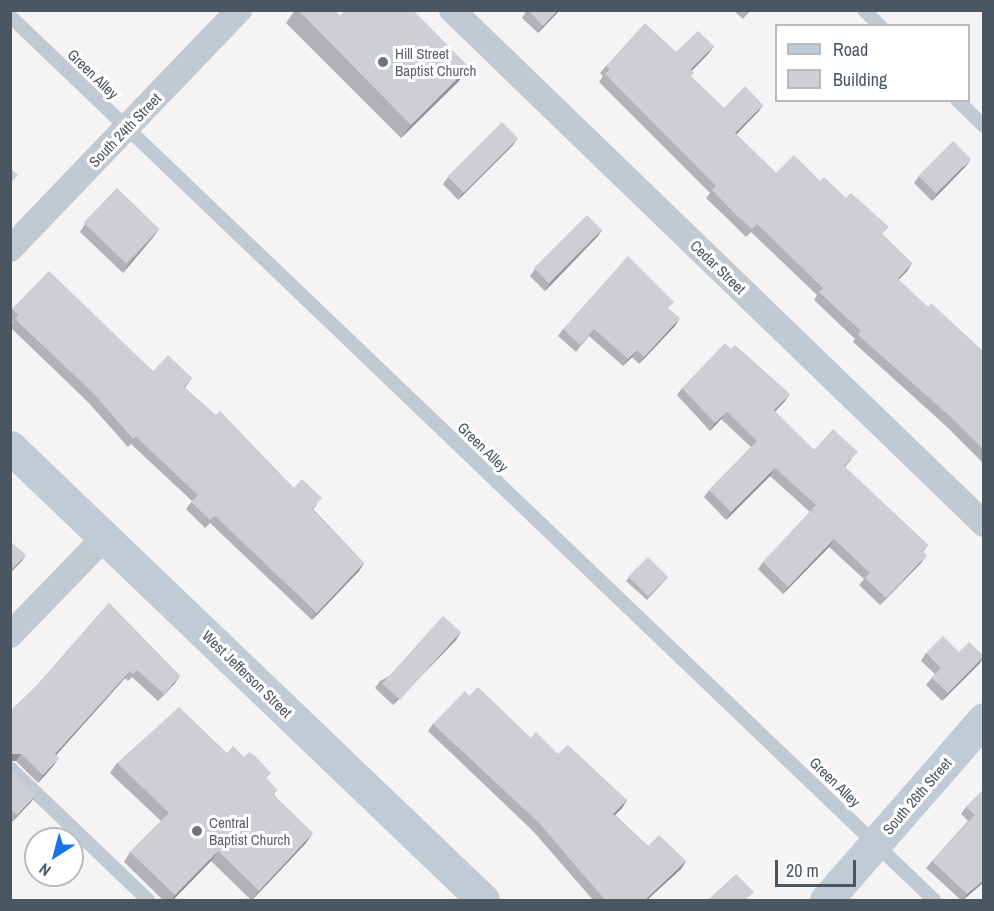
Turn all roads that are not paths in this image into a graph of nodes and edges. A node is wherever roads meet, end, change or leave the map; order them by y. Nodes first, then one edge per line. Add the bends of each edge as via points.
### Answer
1 (239, 10) edge
2 (452, 10) edge
3 (864, 10) edge
4 (10, 16) edge
5 (878, 24) edge
6 (959, 102) edge
7 (984, 126) edge
8 (126, 129) junction
9 (10, 249) edge
10 (10, 447) edge
11 (984, 524) edge
12 (104, 538) junction
13 (10, 635) edge
14 (984, 719) edge
15 (10, 768) edge
16 (876, 844) junction
17 (148, 900) edge
18 (483, 900) edge
19 (826, 900) edge
20 (934, 900) edge

1 - 8 street, South 24th Street
2 - 11 street, Cedar Street
3 - 5 lane
4 - 8 lane, Green Alley
6 - 7 lane
8 - 9 street, South 24th Street
8 - 16 lane, Green Alley
10 - 12 street, West Jefferson Street
12 - 13 street
12 - 18 street, West Jefferson Street
14 - 16 street, South 26th Street
15 - 17 lane
16 - 19 street, South 26th Street
16 - 20 lane, Green Alley

